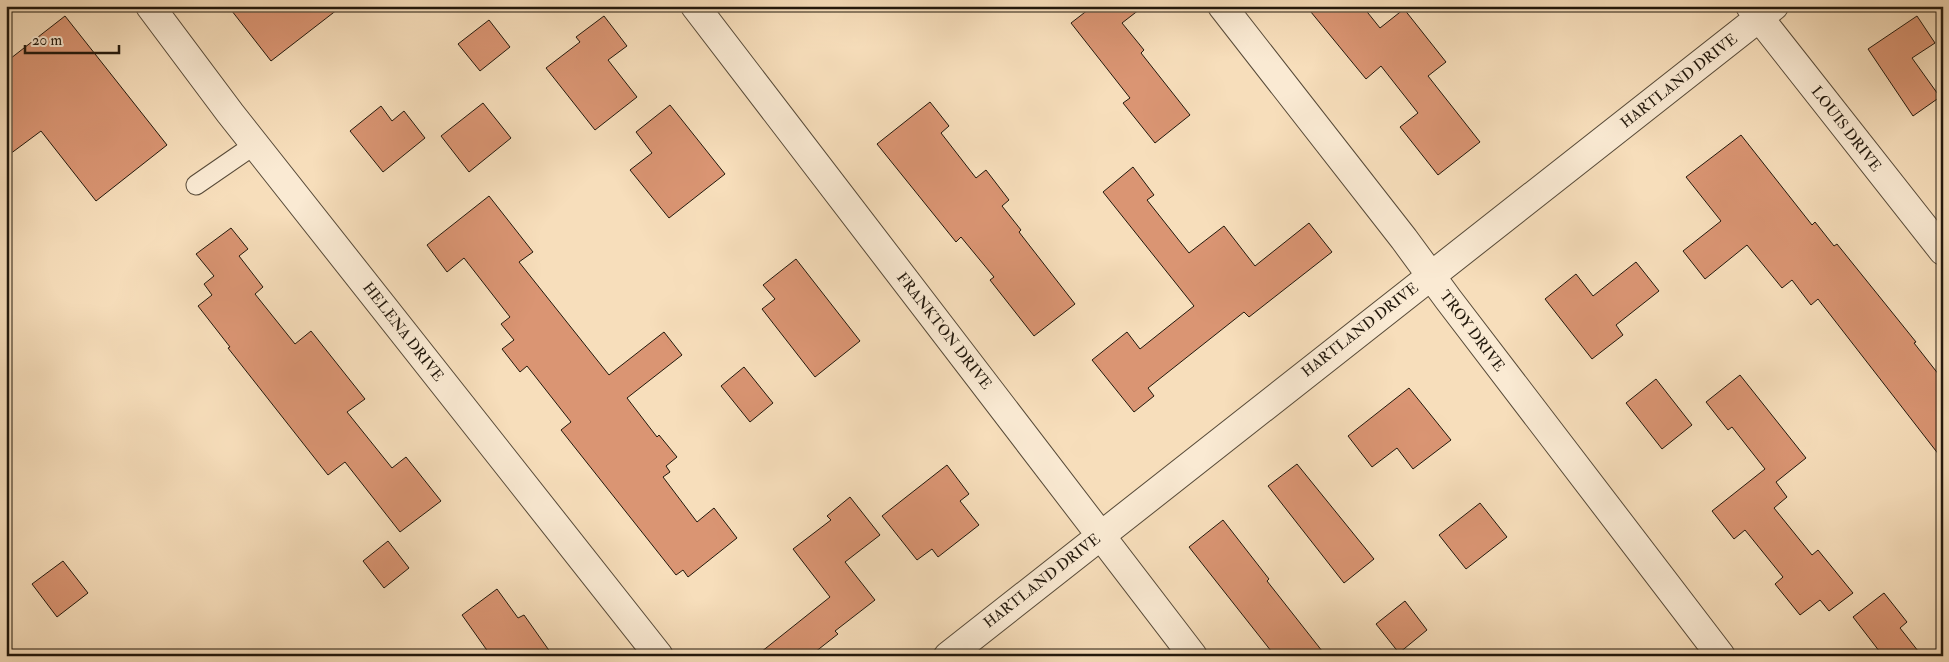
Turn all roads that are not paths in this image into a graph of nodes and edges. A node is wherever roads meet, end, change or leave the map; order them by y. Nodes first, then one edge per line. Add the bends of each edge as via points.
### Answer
1 (150, 6) edge
2 (695, 6) edge
3 (1222, 6) edge
4 (1761, 10) edge
5 (254, 145) junction
6 (196, 184) dead end
7 (1943, 250) edge
8 (1430, 275) junction
9 (1101, 535) junction
10 (658, 656) edge
11 (948, 656) edge
12 (1193, 656) edge
13 (1721, 656) edge

1 - 5 street, HELENA DRIVE
2 - 9 street, FRANKTON DRIVE
3 - 8 street, TROY DRIVE
4 - 7 street, LOUIS DRIVE
4 - 8 street, HARTLAND DRIVE
5 - 6 lane
5 - 10 street, HELENA DRIVE
8 - 9 street, HARTLAND DRIVE
8 - 13 street, TROY DRIVE
9 - 11 street, HARTLAND DRIVE
9 - 12 street, FRANKTON DRIVE

